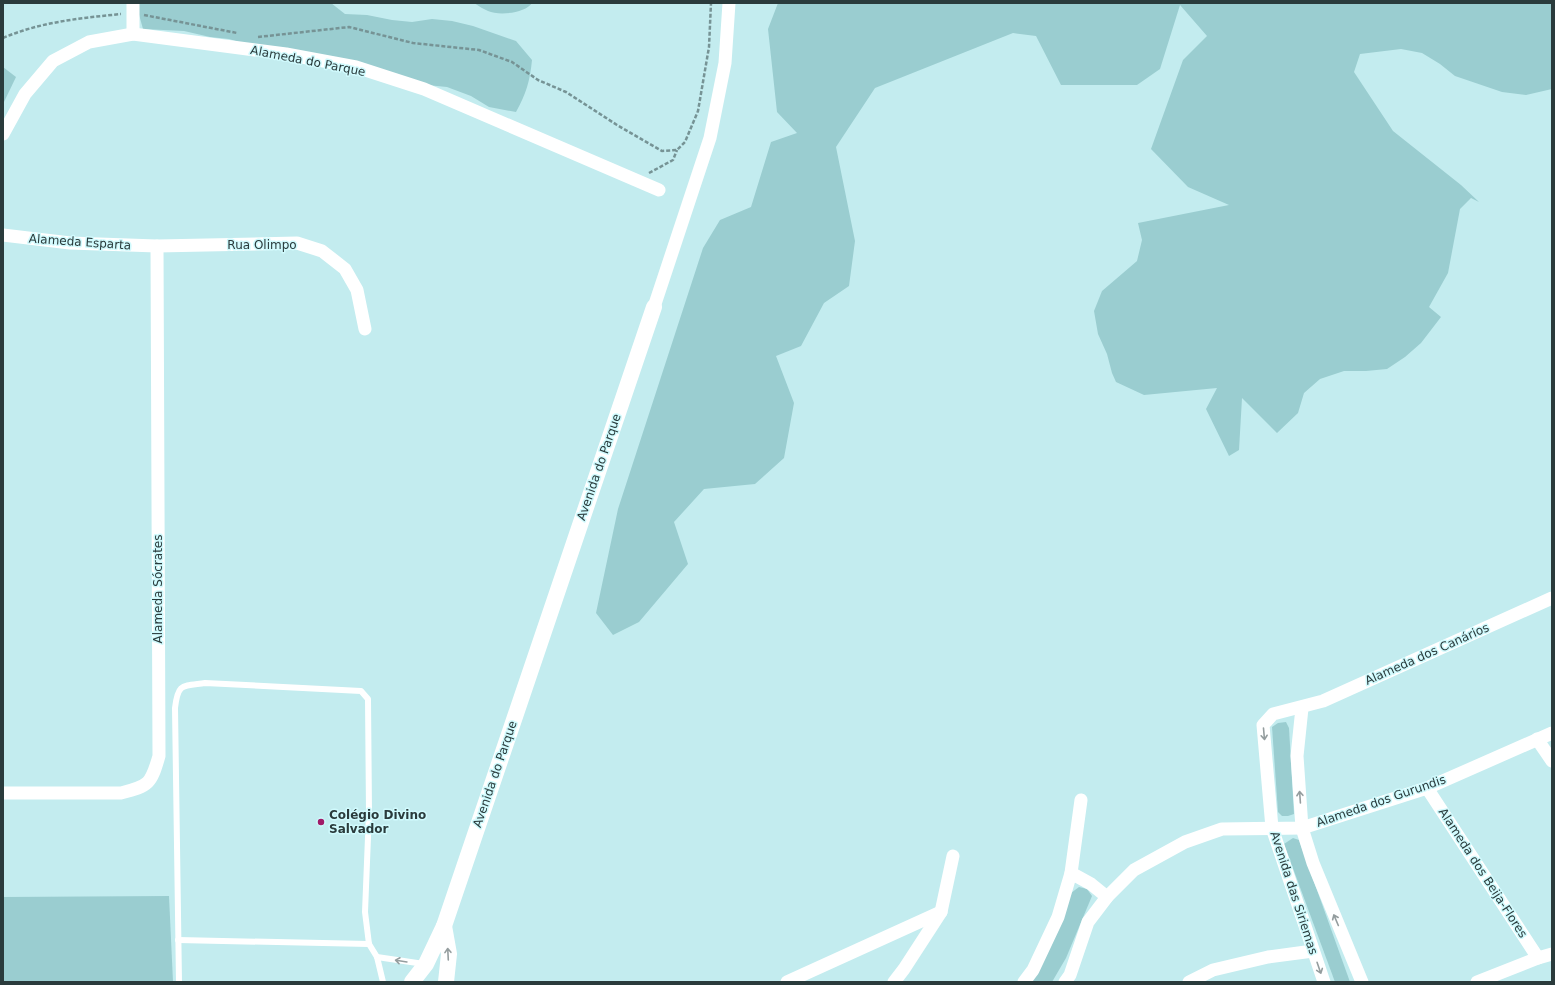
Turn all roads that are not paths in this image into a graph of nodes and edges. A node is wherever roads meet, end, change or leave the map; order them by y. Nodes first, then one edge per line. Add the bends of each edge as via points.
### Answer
1 (729, 3) edge
2 (133, 8) edge
3 (133, 34) junction
4 (3, 134) edge
5 (659, 190) dead end
6 (3, 235) edge
7 (157, 246) junction
8 (654, 307) joint
9 (365, 329) dead end
10 (1552, 598) edge
11 (1302, 708) junction
12 (1552, 733) edge
13 (1537, 740) junction
14 (1552, 761) edge
15 (1427, 788) junction
16 (3, 793) edge
17 (1081, 800) dead end
18 (1272, 828) junction
19 (1302, 828) junction
20 (953, 856) dead end
21 (1071, 873) junction
22 (1107, 897) junction
23 (941, 912) junction
24 (444, 926) junction
25 (178, 940) junction
26 (369, 944) junction
27 (1313, 951) junction
28 (1552, 954) edge
29 (377, 957) junction
30 (1538, 958) junction
31 (426, 964) junction
32 (179, 982) edge
33 (383, 982) edge
34 (412, 982) edge
35 (446, 982) edge
36 (787, 982) edge
37 (894, 982) edge
38 (1024, 982) edge
39 (1065, 982) edge
40 (1189, 982) edge
41 (1324, 982) edge
42 (1362, 982) edge
43 (1477, 982) edge

1 - 8 street, Avenida do Parque via 725,63 710,138
2 - 3 street
3 - 4 street, Alameda do Parque via 89,42 53,61 25,94
3 - 5 street, Alameda do Parque via 286,54 356,67 424,89
6 - 7 street, Alameda Esparta via 70,243
7 - 9 street, Rua Olimpo via 297,243 322,251 345,269 357,290
7 - 16 street, Alameda Sócrates via 158,756 153,777 140,788 121,793
8 - 24 street, Avenida do Parque
10 - 11 street, Alameda dos Canários via 1323,701
11 -> 18 street, Avenida das Siriemas via 1273,714 1263,725
19 -> 11 street via 1297,756
12 - 13 street, Alameda dos Gurundis
13 - 14 street
13 - 15 street, Alameda dos Gurundis
15 - 19 street, Alameda dos Gurundis
15 - 30 street, Alameda dos Beija-Flores
17 - 21 street
18 - 19 street, Alameda dos Gurundis
18 - 22 street, Alameda dos Gurundis via 1222,829 1185,842 1134,870
18 - 27 street, Avenida das Siriemas
42 -> 19 street via 1313,863
20 - 23 street
21 - 22 street
21 - 38 street via 1058,917 1033,970
22 - 39 street, Alameda dos Gurundis via 1088,922 1070,975
23 - 36 street
23 - 37 street
24 - 31 street, Avenida do Parque
35 -> 24 street, Avenida do Parque via 449,954
25 - 26 lane
25 - 26 lane via 175,708 177,692 183,686 205,682 361,691 368,698 370,812 365,912
25 - 32 lane
26 - 29 lane
27 - 40 street via 1268,957 1213,970
27 -> 41 street, Avenida das Siriemas
28 - 30 street
31 -> 29 lane
29 - 33 lane
30 - 43 street
31 - 34 street, Avenida do Parque

